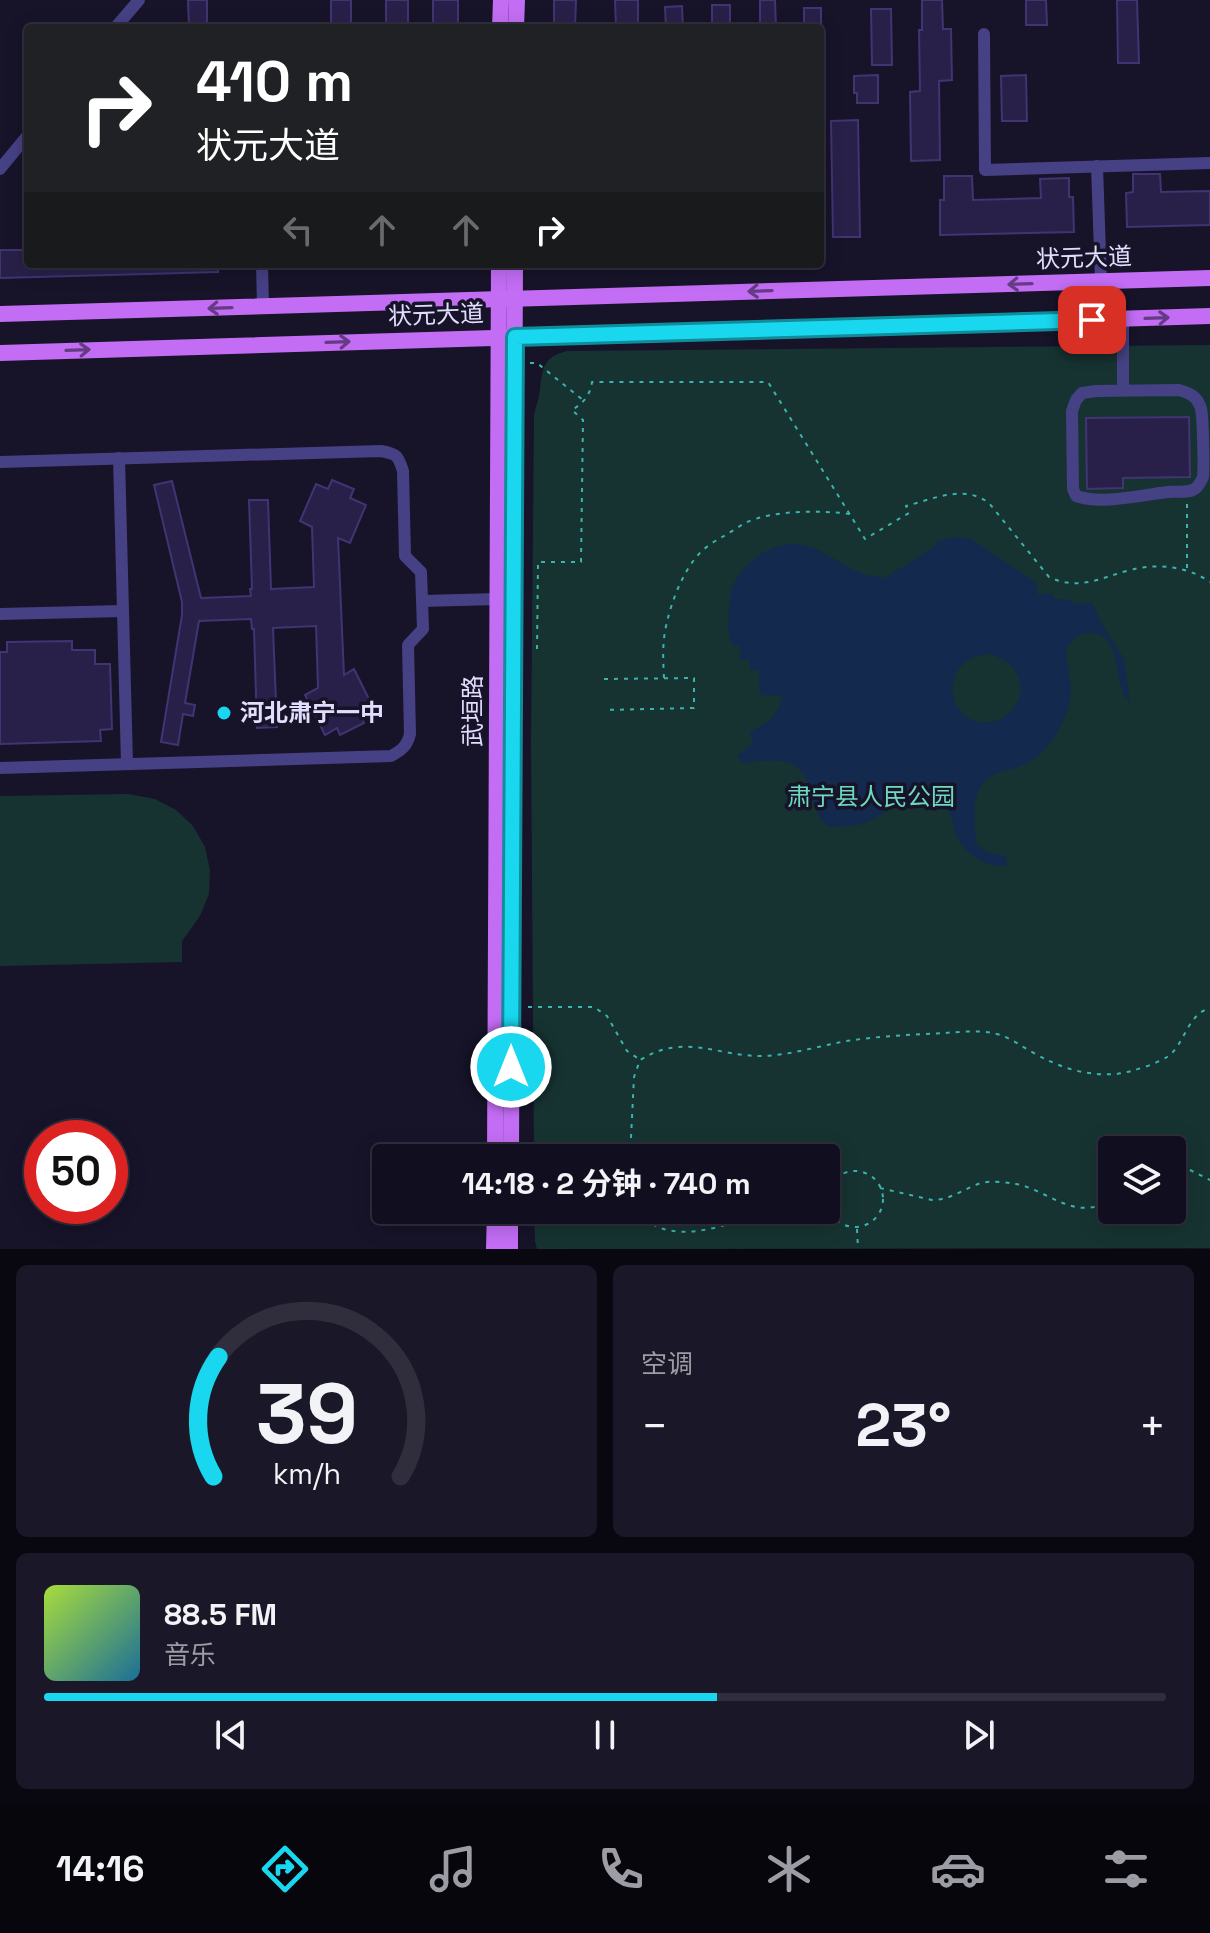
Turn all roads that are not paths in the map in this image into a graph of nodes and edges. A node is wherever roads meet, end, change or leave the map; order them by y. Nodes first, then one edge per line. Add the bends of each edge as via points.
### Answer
1 (139, 0) edge
2 (501, 0) edge
3 (517, 0) edge
4 (118, 24) edge
5 (500, 24) edge
6 (516, 24) edge
7 (984, 34) dead end
8 (24, 140) edge
9 (1210, 163) edge
10 (1097, 166) junction
11 (0, 169) edge
12 (262, 268) edge
13 (500, 268) edge
14 (514, 268) edge
15 (1210, 278) edge
16 (1101, 281) junction
17 (507, 299) junction
18 (263, 307) junction
19 (0, 314) edge
20 (1210, 316) edge
21 (1123, 319) junction
22 (507, 337) junction
23 (0, 353) edge
24 (1123, 390) junction
25 (119, 458) junction
26 (0, 462) edge
27 (497, 599) junction
28 (422, 601) junction
29 (123, 611) junction
30 (0, 614) edge
31 (127, 764) junction
32 (0, 768) edge
33 (495, 1144) edge
34 (511, 1144) edge
35 (495, 1224) edge
36 (510, 1224) edge
37 (494, 1249) edge
38 (510, 1249) edge

1 - 4 street
2 - 5 main road
3 - 6 main road
7 - 10 street via 985,170
8 - 11 street
9 - 10 street
10 - 16 street
12 - 18 street
13 - 17 main road, 武垣路
14 - 17 main road, 武垣路
15 - 16 main road, 状元大道
16 -> 17 main road, 状元大道
17 - 18 main road, 状元大道
17 - 22 main road, 武垣路
18 -> 19 main road, 状元大道
21 -> 20 main road, 状元大道
21 - 22 main road, 状元大道
21 - 24 street
23 -> 22 main road, 状元大道
22 - 27 main road, 武垣路
22 - 34 main road, 武垣路 via 515,363
24 - 24 street via 1082,393 1076,400 1076,496 1131,498 1197,488 1203,478 1202,411 1197,400 1179,390
25 - 26 street
25 - 28 street via 394,453 403,471 405,556 421,572
25 - 29 street
27 - 28 street
27 - 33 main road, 武垣路
28 - 31 street via 423,629 408,645 410,734 402,750 391,756
29 - 30 street
29 - 31 street
31 - 32 street
35 - 37 main road
36 - 38 main road

